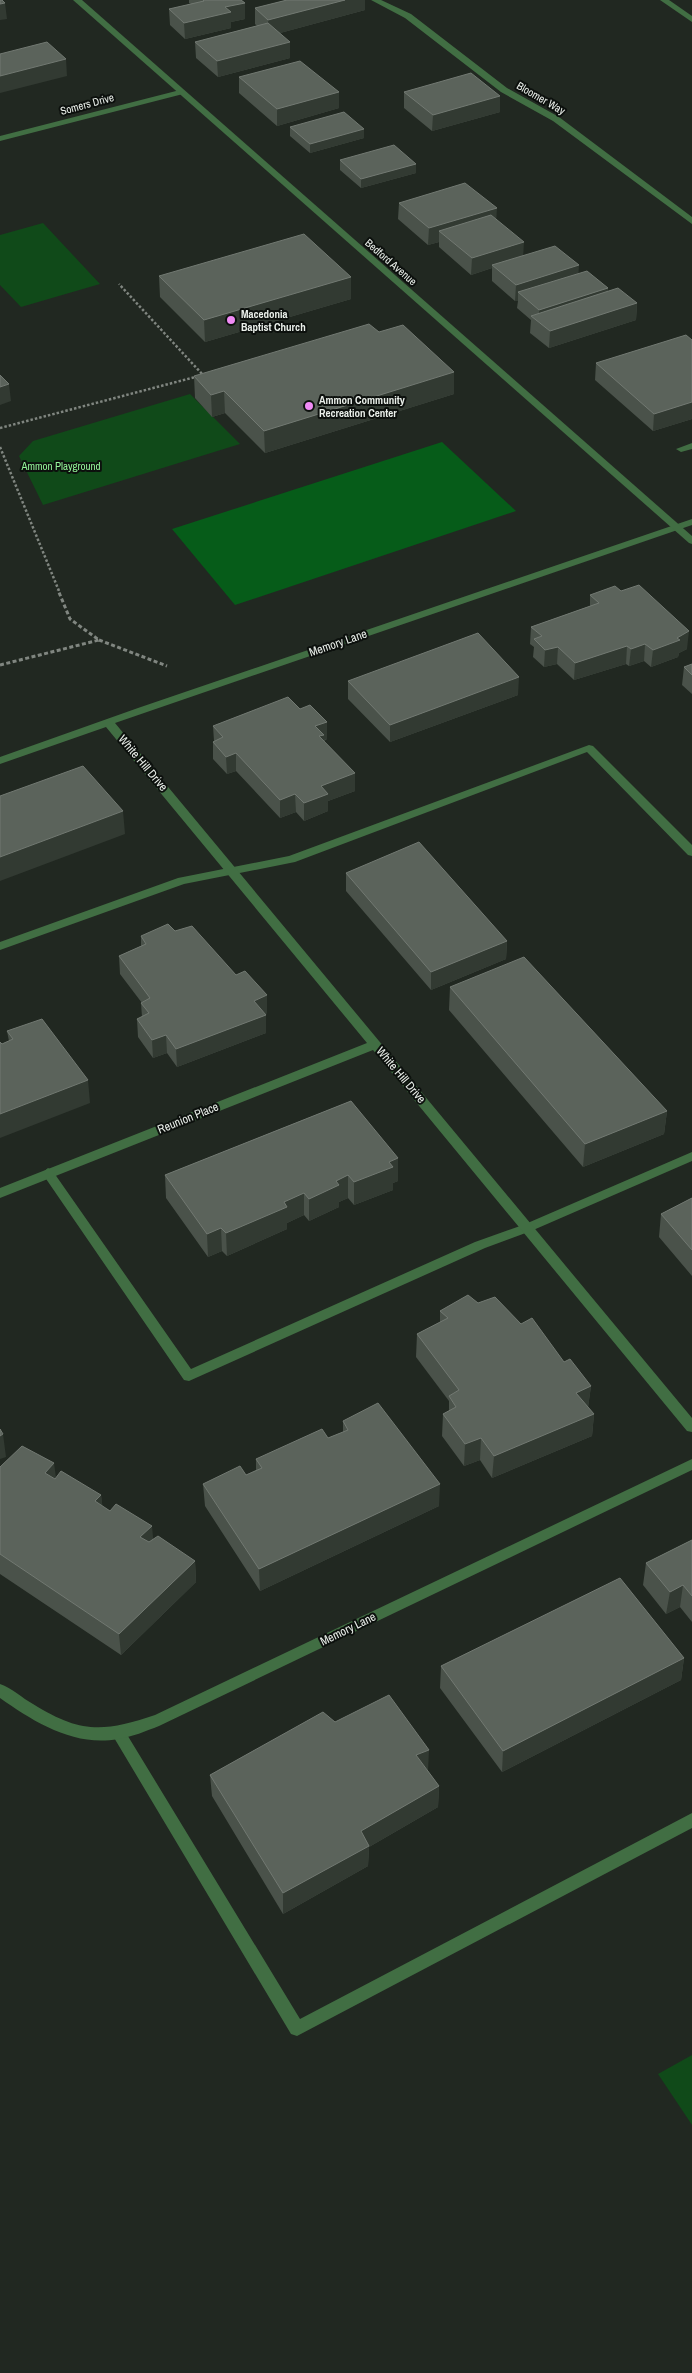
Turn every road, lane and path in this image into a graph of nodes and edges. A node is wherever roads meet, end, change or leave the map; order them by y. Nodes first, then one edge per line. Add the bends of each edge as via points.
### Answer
1 (77, 0) edge
2 (375, 0) edge
3 (664, 0) edge
4 (692, 20) edge
5 (180, 92) junction
6 (0, 139) edge
7 (692, 221) edge
8 (119, 284) dead end
9 (0, 428) edge
10 (692, 446) edge
11 (0, 447) edge
12 (681, 449) dead end
13 (692, 522) edge
14 (677, 528) junction
15 (692, 541) edge
16 (98, 640) junction
17 (0, 665) edge
18 (168, 666) dead end
19 (109, 723) junction
20 (0, 762) edge
21 (692, 852) edge
22 (233, 872) junction
23 (0, 946) edge
24 (375, 1044) junction
25 (692, 1156) edge
26 (48, 1173) junction
27 (0, 1193) edge
28 (527, 1228) junction
29 (692, 1427) edge
30 (692, 1464) edge
31 (0, 1690) edge
32 (118, 1732) junction
33 (692, 1820) edge

1 - 5 street, Bedford Avenue
2 - 7 street, Bloomer Way via 408,16 504,90 556,119
3 - 4 street
5 - 6 street, Somers Drive
5 - 14 street, Bedford Avenue
8 - 9 path via 203,375
10 - 12 street
11 - 16 path via 70,618
13 - 14 street, Memory Lane
14 - 15 street, Bedford Avenue
14 - 19 street, Memory Lane
16 - 17 path
16 - 18 path
19 - 20 street, Memory Lane
19 - 22 street, White Hill Drive
21 - 22 street via 589,748 291,859
22 - 23 street via 182,881
22 - 24 street, White Hill Drive
24 - 26 street, Reunion Place
24 - 28 street, White Hill Drive
25 - 28 street
26 - 27 street, Reunion Place
26 - 28 street via 188,1376 480,1245
28 - 29 street, White Hill Drive
30 - 32 street, Memory Lane via 159,1720
31 - 32 street, Memory Lane via 60,1727 93,1734
32 - 33 street via 297,2029

